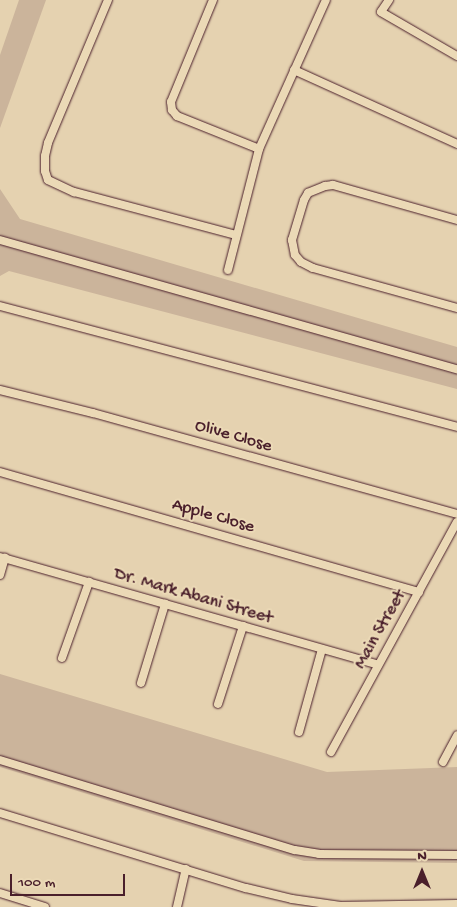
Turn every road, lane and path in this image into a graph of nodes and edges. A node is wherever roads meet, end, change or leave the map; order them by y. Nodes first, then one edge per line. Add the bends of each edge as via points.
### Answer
1 (108, 0) edge
2 (213, 0) edge
3 (326, 0) edge
4 (389, 0) edge
5 (457, 56) edge
6 (294, 70) junction
7 (457, 144) edge
8 (259, 148) junction
9 (457, 220) edge
10 (236, 236) junction
11 (0, 240) edge
12 (228, 270) dead end
13 (0, 306) edge
14 (457, 308) edge
15 (457, 369) edge
16 (0, 390) edge
17 (457, 427) edge
18 (0, 472) edge
19 (457, 514) edge
20 (457, 522) edge
21 (2, 558) edge
22 (0, 575) edge
23 (88, 582) junction
24 (419, 592) junction
25 (165, 604) junction
26 (243, 626) junction
27 (322, 649) junction
28 (62, 658) dead end
29 (378, 665) junction
30 (141, 683) dead end
31 (218, 704) dead end
32 (299, 732) dead end
33 (457, 736) edge
34 (331, 752) dead end
35 (0, 760) edge
36 (443, 762) dead end
37 (0, 812) edge
38 (457, 855) edge
39 (186, 869) junction
40 (0, 893) edge
41 (457, 904) edge
42 (320, 905) edge
43 (45, 907) edge
44 (177, 907) edge

1 - 10 street via 48,143 45,156 48,180 74,192
2 - 8 street via 171,102 172,110 177,116
3 - 6 street
4 - 5 street via 381,12
6 - 7 street
6 - 8 street
8 - 10 street
9 - 14 street via 333,185 308,193 292,240 295,255 313,268
10 - 12 street
11 - 15 street
13 - 17 street
16 - 19 street, Olive Close
18 - 24 street, Apple Close
20 - 24 street, Main Street
21 - 22 street
21 - 23 street, Dr. Mark Abani Street
23 - 25 street, Dr. Mark Abani Street
23 - 28 street
24 - 29 street, Main Street
25 - 26 street, Dr. Mark Abani Street
25 - 30 street
26 - 27 street, Dr. Mark Abani Street
26 - 31 street
27 - 29 street, Dr. Mark Abani Street
27 - 32 street
29 - 34 street, Main Street
33 - 36 street
35 - 38 street via 295,850 319,854
37 - 39 street
39 - 42 street via 246,888
39 - 44 street
40 - 43 street
41 - 42 street

